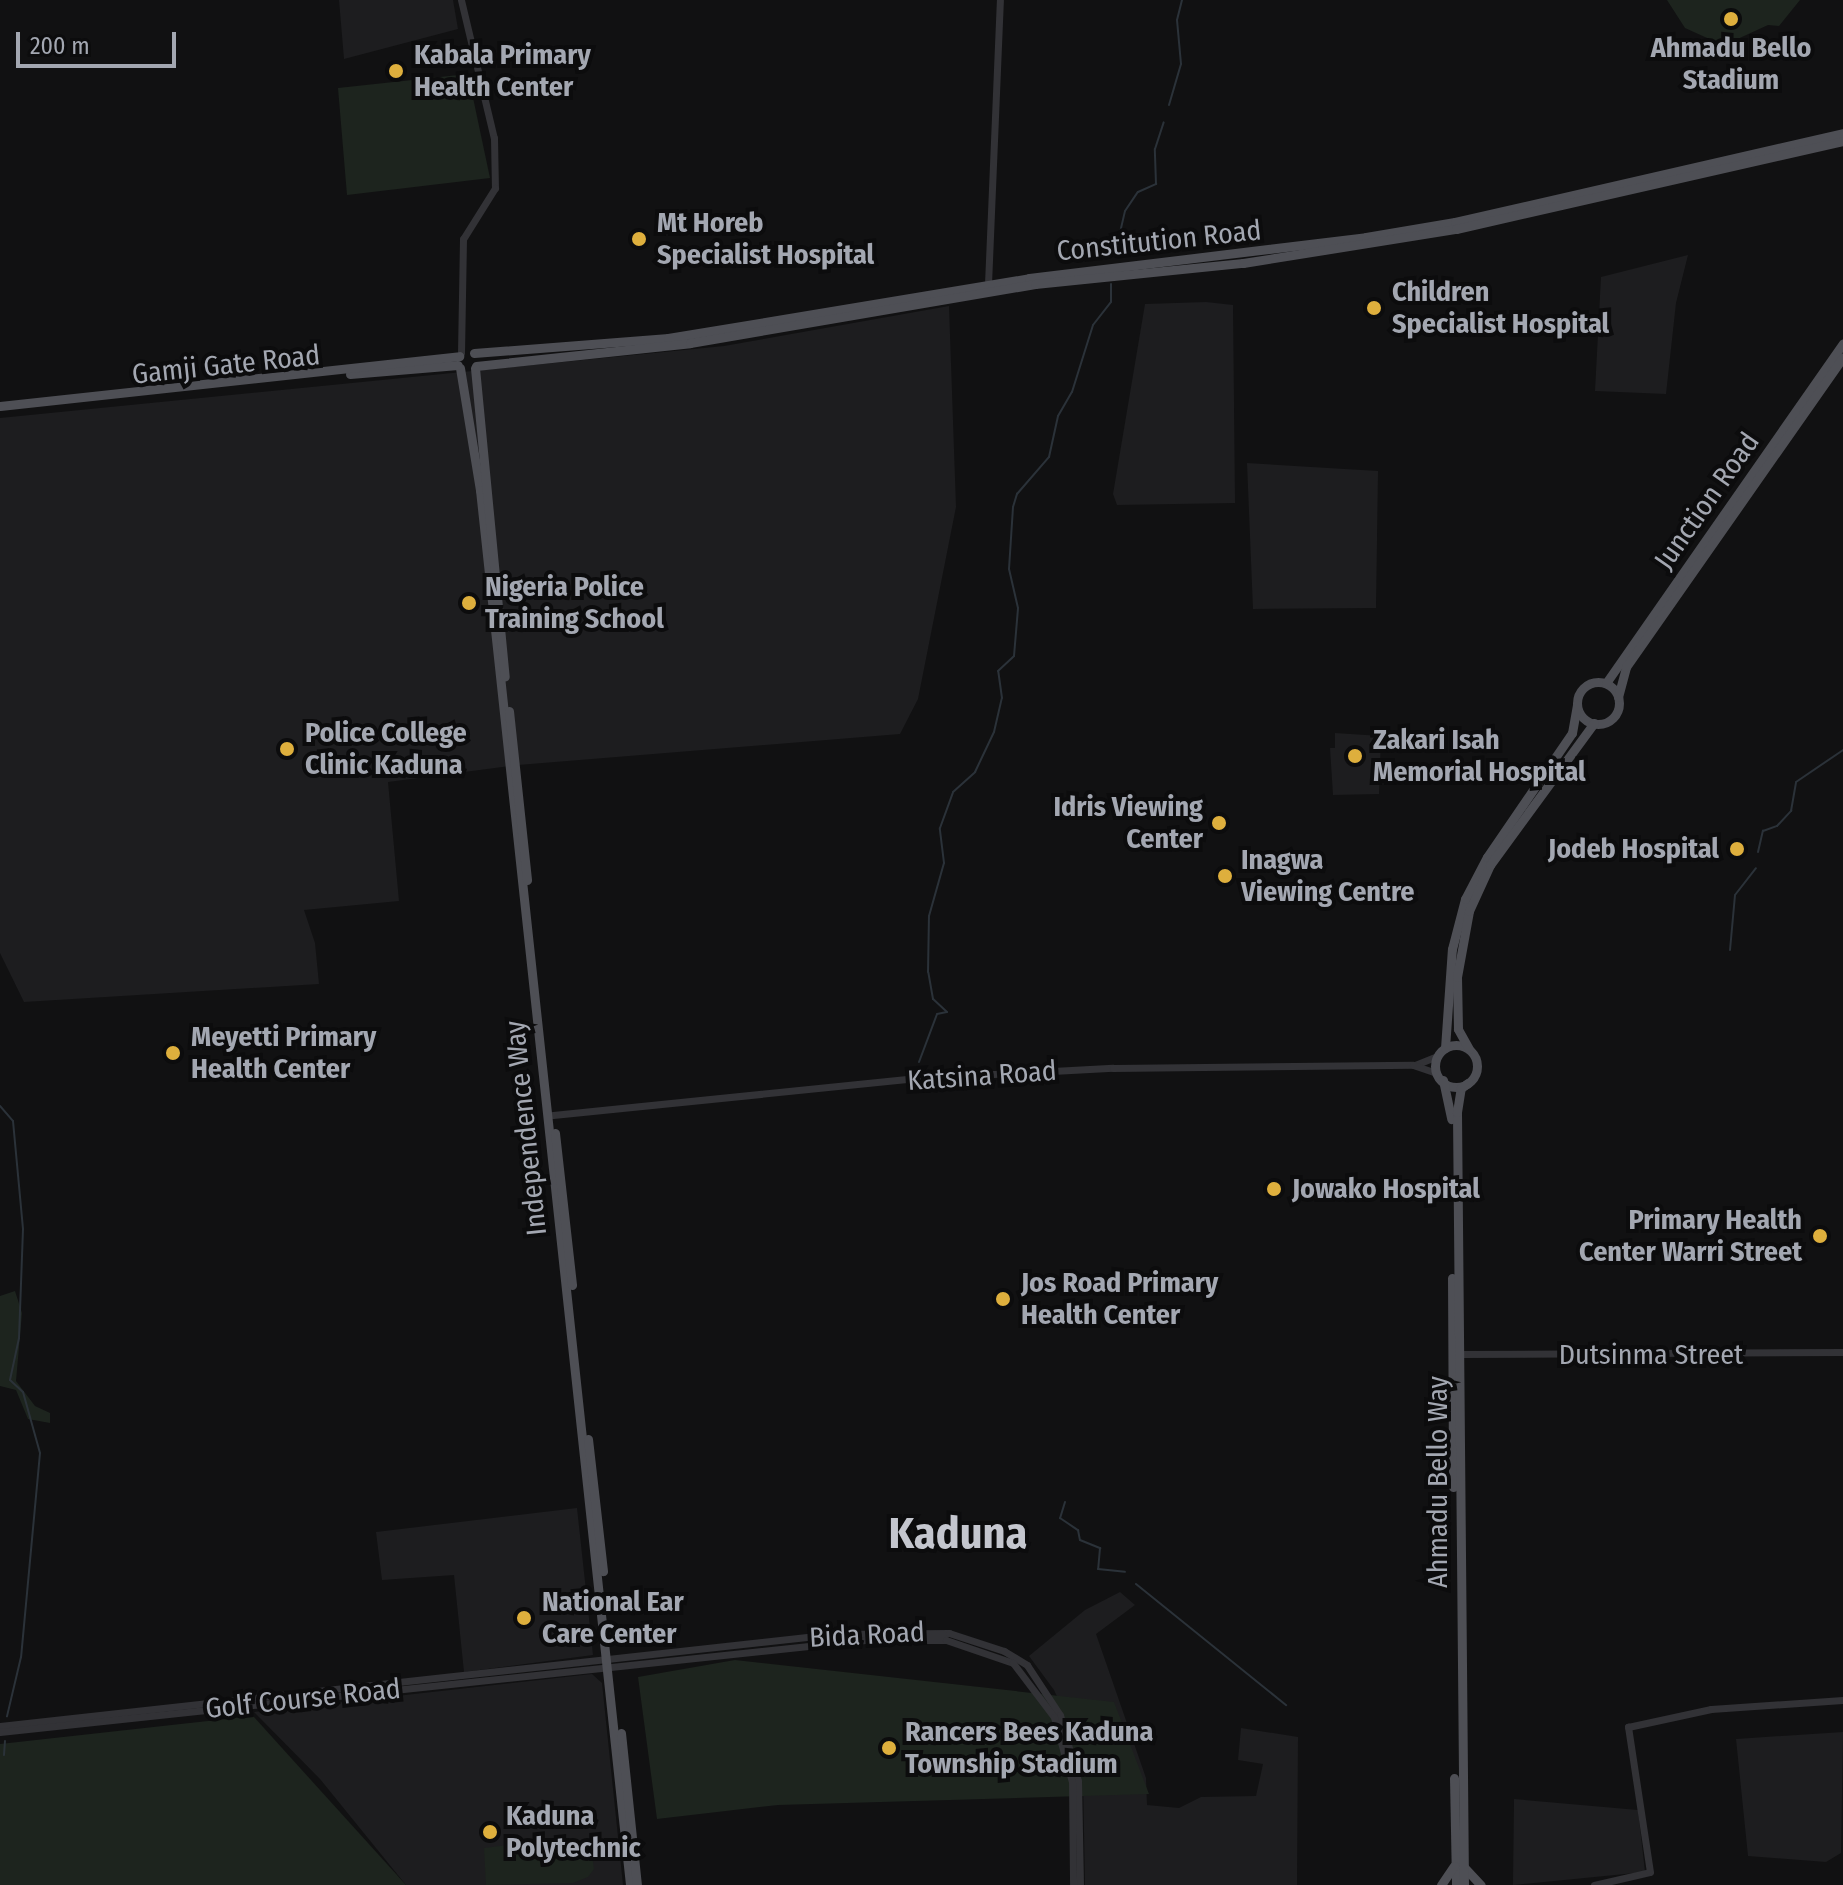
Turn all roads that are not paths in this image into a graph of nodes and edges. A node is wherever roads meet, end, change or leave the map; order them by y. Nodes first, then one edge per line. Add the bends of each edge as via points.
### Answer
1 (461, 0) edge
2 (1000, 0) edge
3 (1843, 133) edge
4 (1843, 141) edge
5 (1726, 164) junction
6 (1108, 274) junction
7 (988, 284) junction
8 (904, 302) junction
9 (1843, 343) edge
10 (1843, 357) edge
11 (464, 358) junction
12 (475, 367) junction
13 (164, 391) junction
14 (0, 406) edge
15 (0, 413) edge
16 (1606, 683) junction
17 (1618, 697) junction
18 (1577, 704) junction
19 (1594, 723) junction
20 (1445, 1048) junction
21 (1469, 1049) junction
22 (1437, 1056) junction
23 (1413, 1065) junction
24 (1439, 1077) junction
25 (1468, 1083) junction
26 (553, 1115) junction
27 (1843, 1352) edge
28 (1460, 1354) junction
29 (908, 1634) junction
30 (610, 1663) junction
31 (1843, 1700) edge
32 (0, 1729) edge
33 (1459, 1866) junction
34 (630, 1885) edge
35 (637, 1885) edge
36 (1073, 1885) edge
37 (1080, 1885) edge
38 (1441, 1885) edge
39 (1456, 1885) edge
40 (1464, 1885) edge
41 (1481, 1885) edge
42 (1594, 1885) edge

1 - 11 street via 494,151 493,196 466,226 460,250
2 - 7 street
3 - 5 main road, Constitution Road
4 - 5 main road, Constitution Road
5 - 6 main road, Constitution Road via 1455,222
6 - 7 main road, Constitution Road
6 - 8 main road, Constitution Road
7 - 8 main road, Constitution Road
8 - 11 main road, Constitution Road via 668,338
8 - 12 main road, Constitution Road via 690,343
9 - 16 main road, Junction Road
10 - 17 main road, Junction Road via 1626,667
11 - 12 main road, Constitution Road
11 - 12 main road, Independence Way
11 - 13 main road, Gamji Gate Road
11 - 13 main road
11 - 30 main road, Independence Way
12 - 26 main road, Independence Way
13 - 14 main road
13 - 15 main road, Gamji Gate Road
16 - 17 main road
16 - 18 main road via 1584,687
17 - 19 main road via 1611,719
18 - 19 main road
18 - 20 main road via 1572,733 1487,857 1465,899 1452,949
19 - 21 main road via 1490,865 1469,911 1457,977 1458,1029
20 - 21 main road
20 - 22 main road
21 - 25 main road via 1477,1066
22 - 23 street, Katsina Road
22 - 24 main road
23 - 24 street, Katsina Road
23 - 26 street, Katsina Road via 1113,1068 919,1078
24 - 25 main road via 1451,1086
24 - 33 main road, Ahmadu Bello Way via 1451,1110
25 - 28 main road, Ahmadu Bello Way via 1461,1088 1457,1112
26 - 30 main road, Independence Way
27 - 28 street, Dutsinma Street
28 - 33 main road, Ahmadu Bello Way
29 - 30 street, Bida Road
29 - 36 street, Bida Road via 1001,1657 1022,1671 1041,1695 1069,1763
29 - 37 street, Bida Road via 949,1633 1004,1651 1027,1665 1048,1693 1075,1761
30 - 32 street, Golf Course Road
30 - 34 main road, Independence Way
30 - 35 main road, Independence Way
31 - 42 street via 1711,1709 1628,1727 1650,1872
33 - 38 main road
33 - 39 main road, Ahmadu Bello Way
33 - 40 main road, Ahmadu Bello Way
33 - 41 main road

